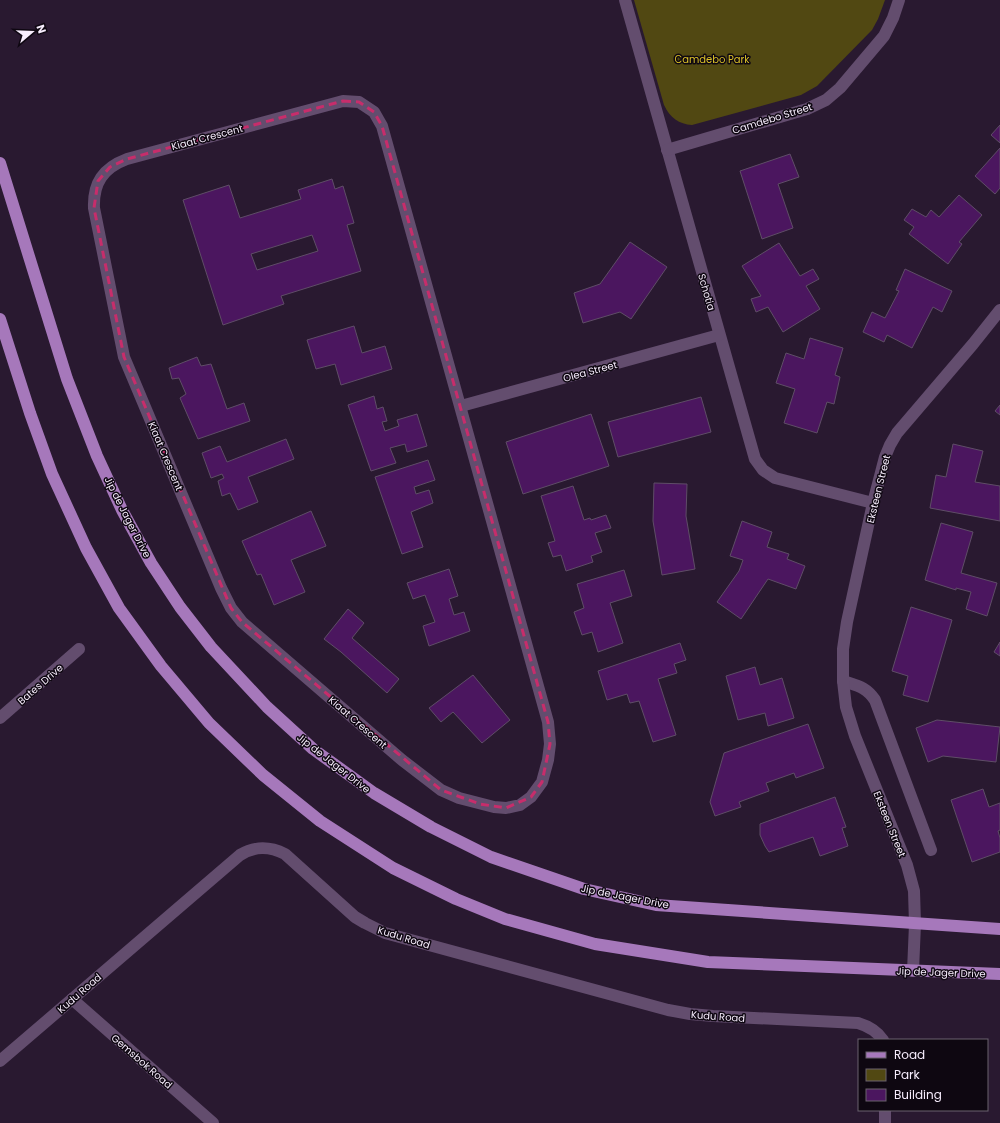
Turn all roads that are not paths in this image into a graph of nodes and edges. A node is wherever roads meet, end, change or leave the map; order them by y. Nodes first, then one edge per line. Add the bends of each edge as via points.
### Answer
1 (625, 0) edge
2 (899, 0) edge
3 (667, 150) junction
4 (0, 163) edge
5 (1000, 310) edge
6 (0, 319) edge
7 (720, 335) junction
8 (461, 406) junction
9 (874, 503) junction
10 (79, 649) dead end
11 (843, 681) junction
12 (0, 718) edge
13 (931, 850) dead end
14 (915, 924) junction
15 (1000, 929) edge
16 (914, 971) junction
17 (1000, 974) edge
18 (72, 999) junction
19 (882, 1039) edge
20 (0, 1061) edge
21 (885, 1111) edge
22 (213, 1123) edge
23 (885, 1123) edge

1 - 3 street, Schotia
2 - 3 street, Camdebo Street via 884,36 840,88 826,100 807,109
3 - 7 street, Schotia
4 - 14 main road, Jip de Jager Drive via 67,379 122,510 151,563 211,647 267,707 313,749 374,793 431,827 491,856 584,889 656,905
5 - 9 street, Eksteen Street via 897,433 885,456
6 - 16 main road, Jip de Jager Drive via 52,474 86,548 119,608 161,666 209,723 263,775 320,821 393,868 456,899 505,920 595,944 708,962
7 - 8 street, Olea Street
7 - 9 street, Schotia via 755,459 763,470 775,478
8 - 8 street, Kiaat Crescent via 382,126 374,112 359,102 343,101 127,159 110,167 98,181 94,208 124,357 231,608 242,622 402,760 441,790 480,804 506,808 520,805 531,797 542,782 550,744 548,722
9 - 11 street, Eksteen Street via 847,622 843,649
10 - 12 street, Bates Drive
11 - 13 street via 870,692 875,700
11 - 14 street, Eksteen Street via 846,707 855,736 907,865 914,891
14 - 15 main road, Jip de Jager Drive
14 - 16 street, Eksteen Street
16 - 17 main road, Jip de Jager Drive
18 - 19 street, Kudu Road via 240,855 246,851 269,848 285,854 355,917 391,934 668,1010 713,1016 858,1023 871,1028
18 - 20 street, Kudu Road
18 - 22 street, Gemsbok Road
21 - 23 street

